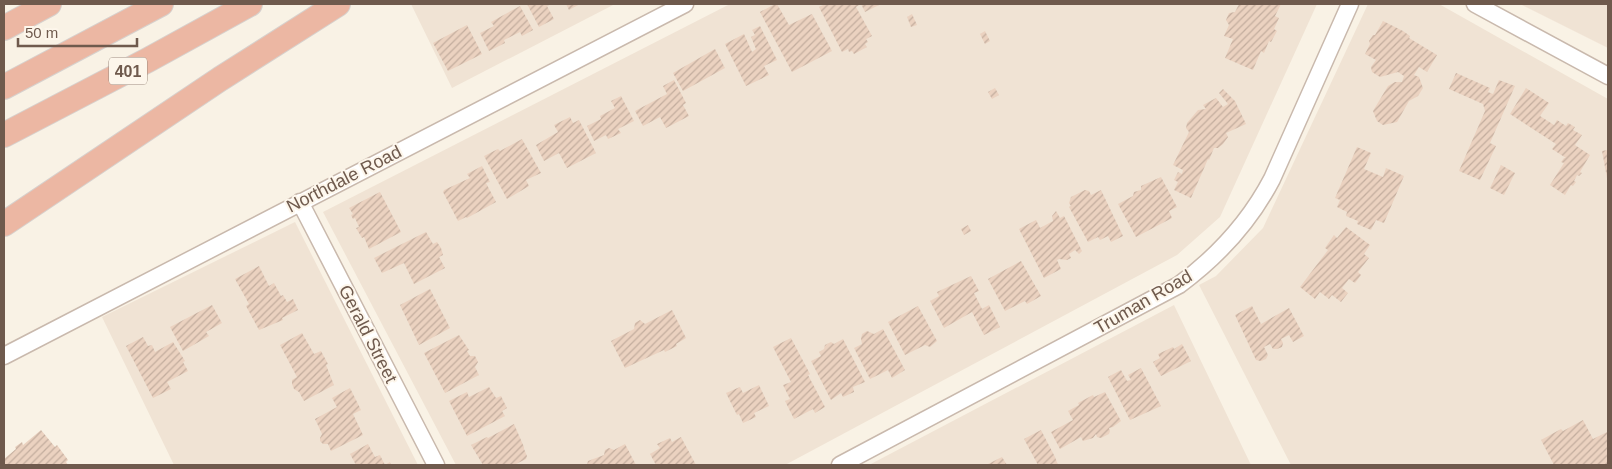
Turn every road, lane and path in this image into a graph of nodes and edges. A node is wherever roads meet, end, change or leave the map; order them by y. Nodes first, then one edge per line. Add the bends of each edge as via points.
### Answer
1 (49, 4) edge
2 (161, 4) edge
3 (250, 4) edge
4 (338, 4) edge
5 (686, 4) edge
6 (1350, 4) edge
7 (1476, 4) edge
8 (4, 28) edge
9 (148, 60) junction
10 (1608, 76) edge
11 (4, 88) edge
12 (4, 136) edge
13 (4, 146) edge
14 (300, 202) junction
15 (4, 224) edge
16 (4, 356) edge
17 (436, 465) edge
18 (840, 465) edge

1 - 8 highway
2 - 11 highway, 401
3 - 9 highway, 401
4 - 15 highway
5 - 14 street, Northdale Road
6 - 18 street, Truman Road via 1262,198 1245,222 1200,269 1177,286
7 - 10 street
9 - 12 highway, 401
9 - 13 highway
14 - 16 street, Northdale Road
14 - 17 street, Gerald Street

